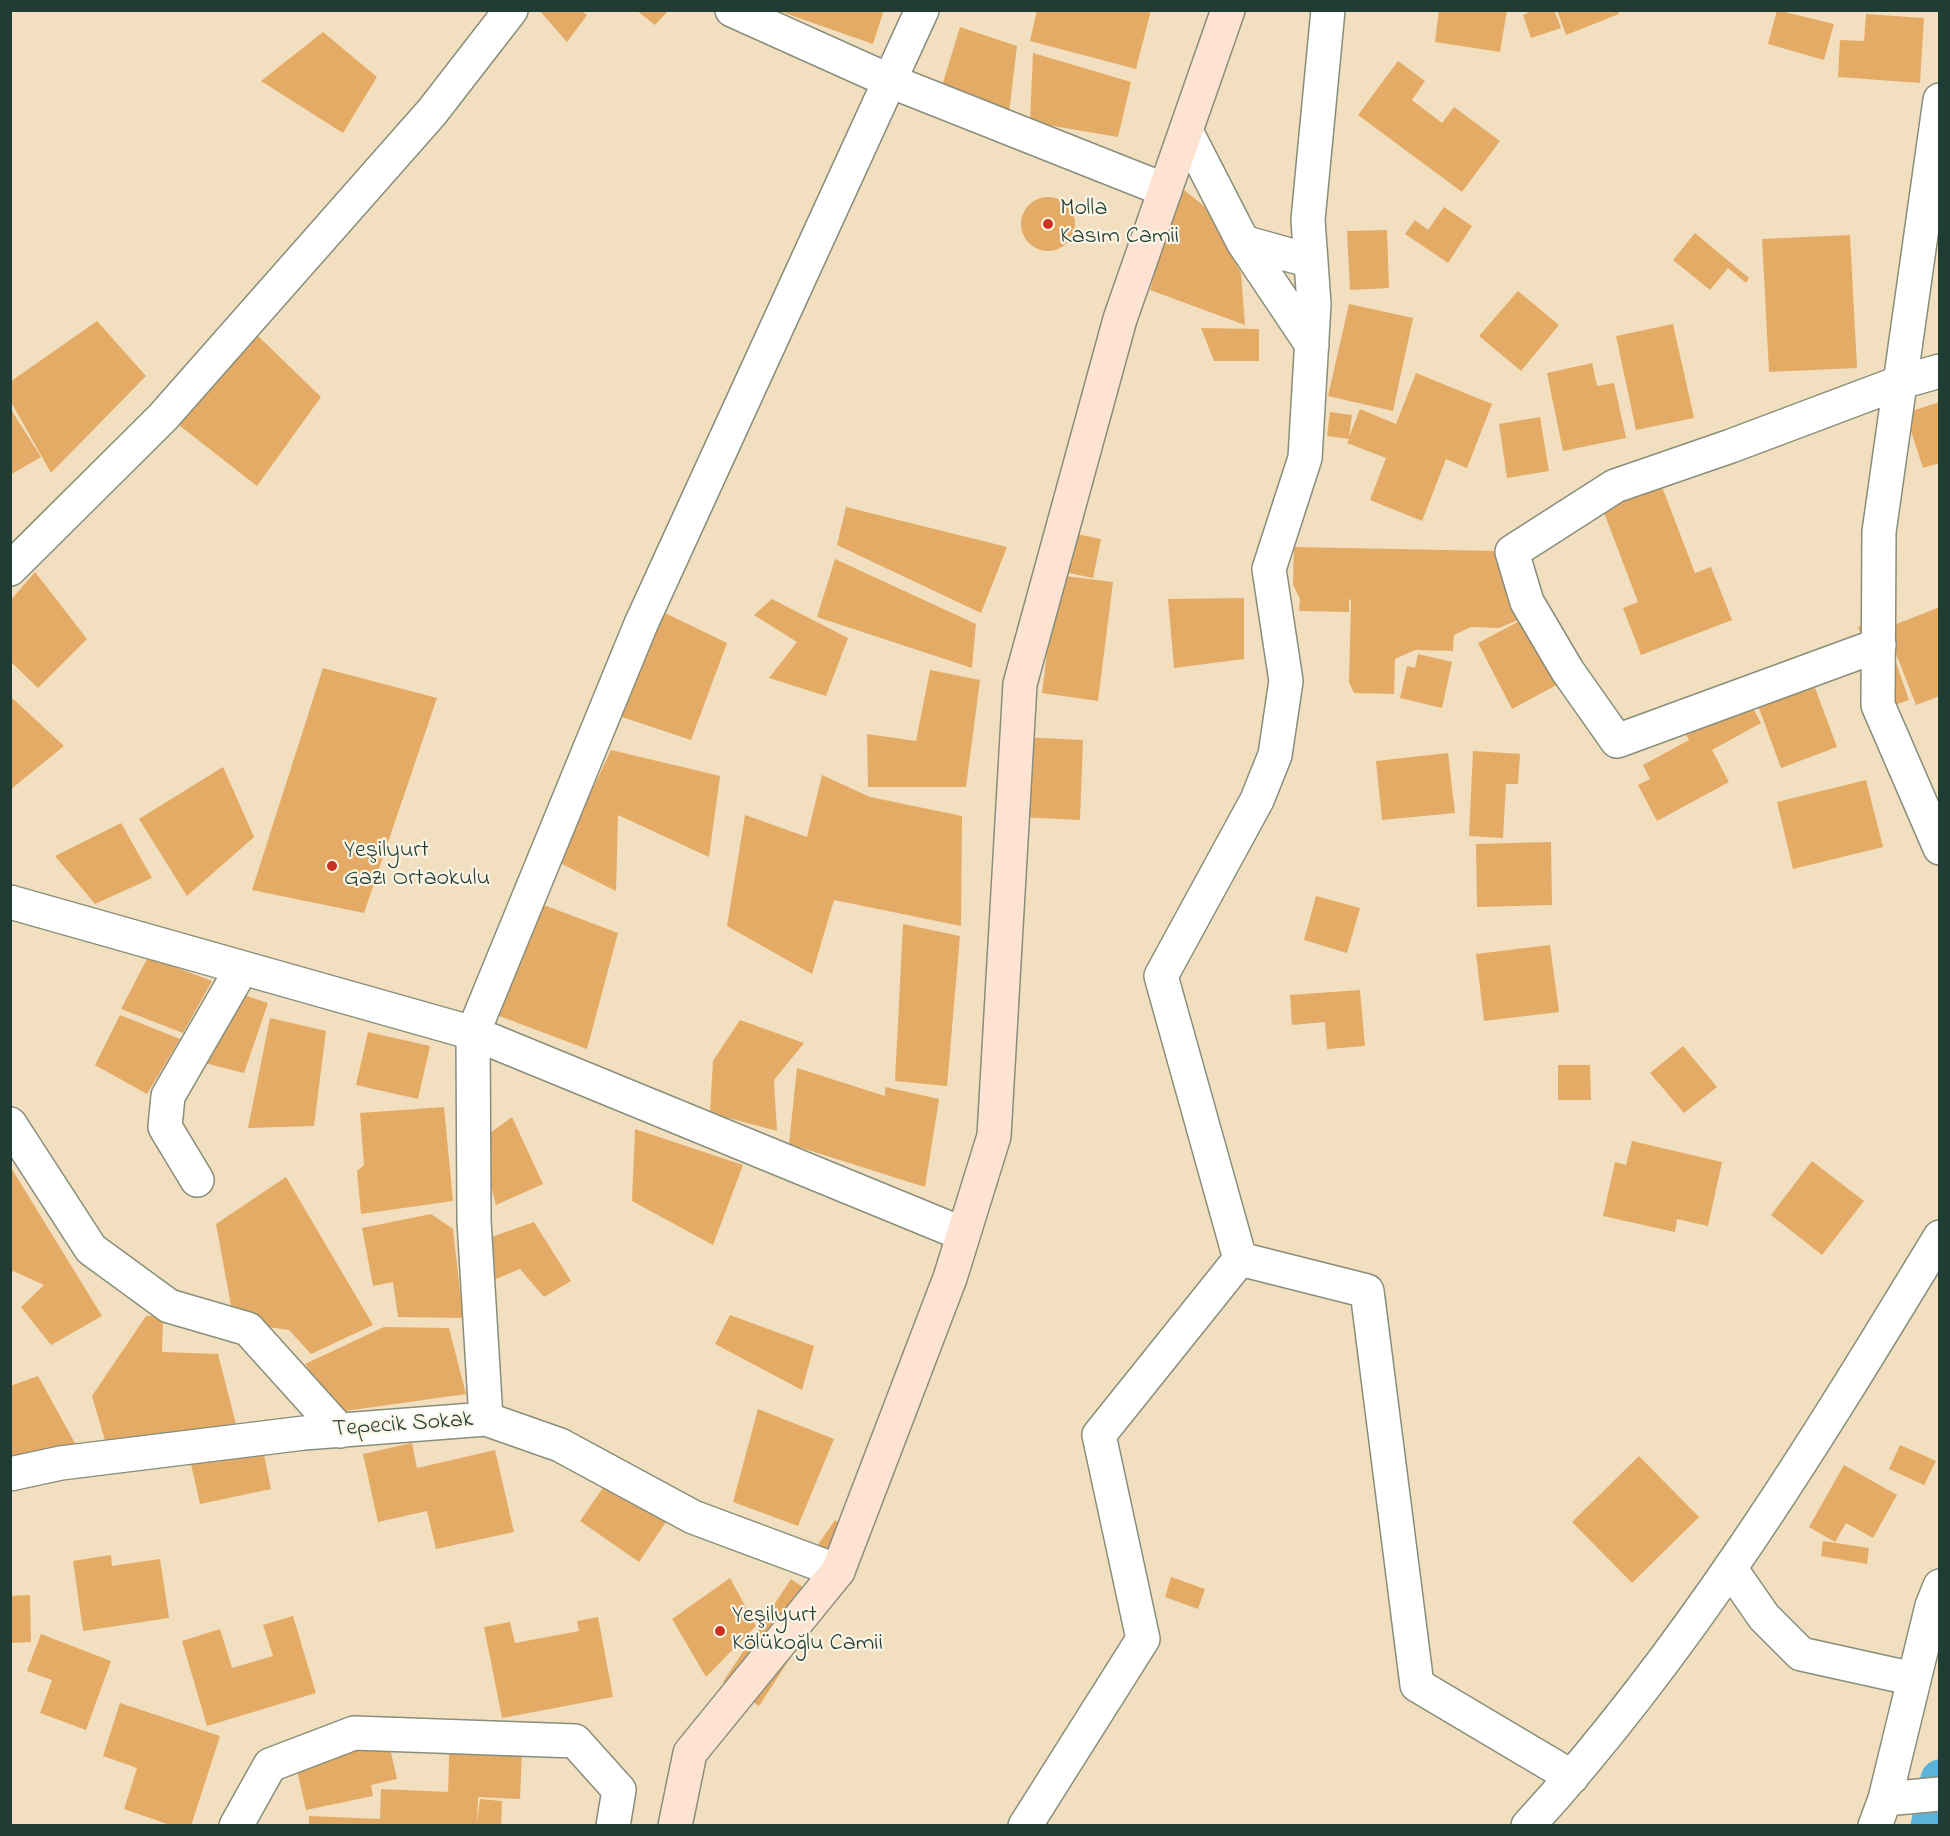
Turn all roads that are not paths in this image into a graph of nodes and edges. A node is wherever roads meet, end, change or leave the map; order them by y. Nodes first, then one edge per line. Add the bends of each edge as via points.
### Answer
1 (511, 10) edge
2 (732, 10) edge
3 (922, 10) edge
4 (1228, 10) edge
5 (1328, 10) edge
6 (890, 81) junction
7 (1940, 100) edge
8 (1185, 131) junction
9 (1166, 190) junction
10 (1243, 242) junction
11 (1311, 261) junction
12 (1312, 345) junction
13 (1940, 371) edge
14 (1901, 382) junction
15 (10, 569) edge
16 (1879, 645) junction
17 (1940, 848) edge
18 (11, 903) edge
19 (242, 968) junction
20 (473, 1033) junction
21 (10, 1124) edge
22 (197, 1180) dead end
23 (963, 1234) junction
24 (1940, 1237) edge
25 (1240, 1259) junction
26 (486, 1419) junction
27 (340, 1431) junction
28 (10, 1474) edge
29 (1730, 1568) junction
30 (838, 1571) junction
31 (1940, 1586) edge
32 (1914, 1679) junction
33 (1572, 1777) junction
34 (1904, 1803) edge
35 (236, 1826) edge
36 (613, 1826) edge
37 (675, 1826) edge
38 (1024, 1826) edge
39 (1528, 1826) edge

1 - 15 street via 432,112 163,417
2 - 6 street
3 - 6 street
4 - 8 main road
5 - 11 street via 1308,220
6 - 9 street
6 - 20 street via 641,624
7 - 14 street
8 - 9 main road
8 - 10 street
9 - 23 main road via 1120,319 1020,684 994,1136
10 - 11 street
10 - 12 street
11 - 12 street
12 - 25 street via 1305,458 1269,570 1286,681 1275,755 1257,800 1161,976
13 - 14 street
14 - 16 street via 1879,532
14 - 16 street via 1615,486 1512,552 1527,602 1567,670 1617,741
16 - 17 street via 1878,705
18 - 19 street
19 - 20 street
19 - 22 street via 168,1096 165,1127
20 - 23 street
20 - 26 street via 474,1221
21 - 27 street via 91,1249 169,1306 248,1329
23 - 30 main road
24 - 29 street
25 - 33 street via 1367,1291 1417,1685
25 - 38 street via 1100,1435 1143,1639
26 - 27 street, Tepecik Sokak
26 - 30 street, Tepecik Sokak via 560,1445 693,1517
27 - 28 street, Tepecik Sokak via 61,1463
29 - 32 street via 1764,1617 1802,1654
29 - 33 street via 1699,1614
30 - 37 main road via 690,1753
31 - 32 street
32 - 34 street
33 - 39 street
35 - 36 street via 270,1765 354,1733 575,1741 619,1790

